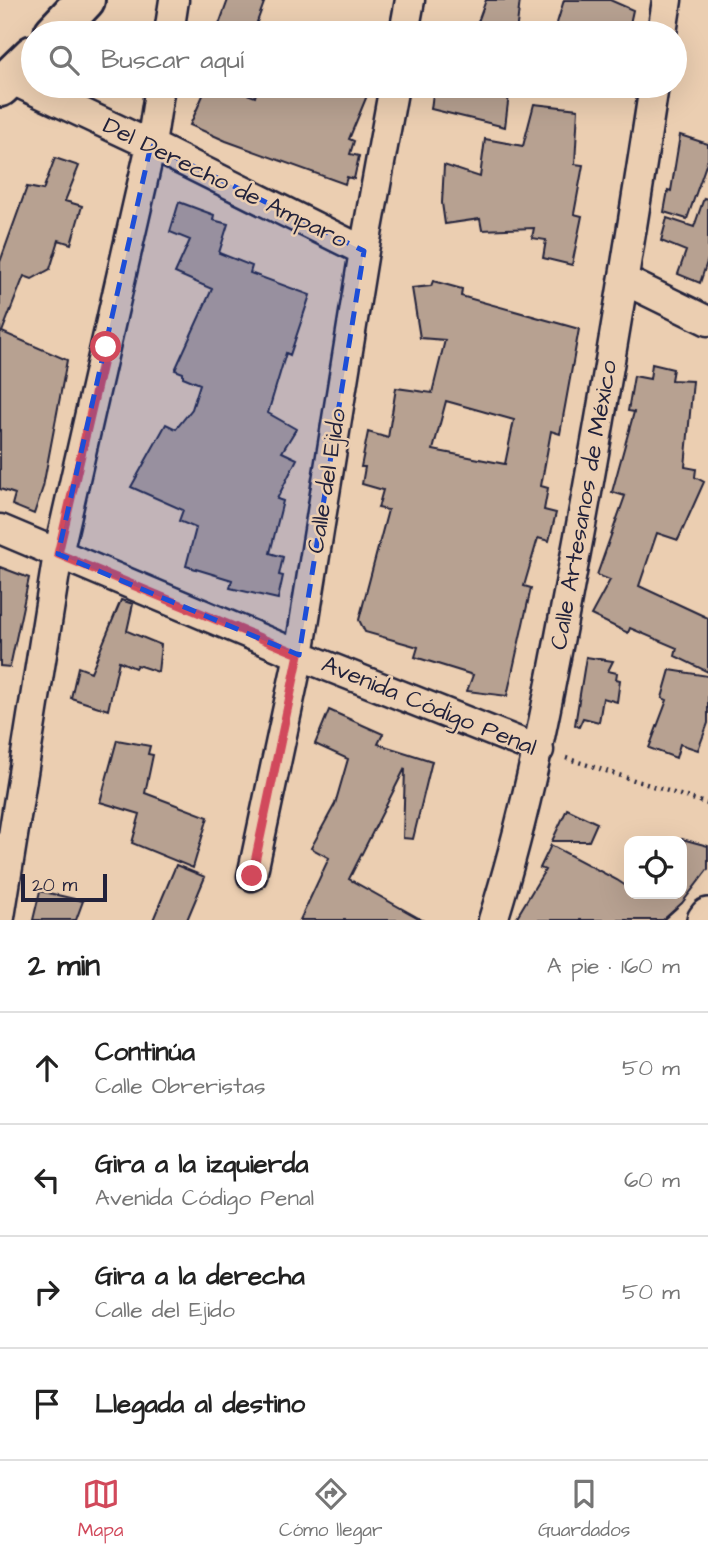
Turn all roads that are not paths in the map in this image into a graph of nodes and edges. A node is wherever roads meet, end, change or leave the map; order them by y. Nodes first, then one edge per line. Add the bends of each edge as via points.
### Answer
1 (85, 0) edge
2 (174, 0) edge
3 (410, 0) edge
4 (667, 0) edge
5 (65, 21) edge
6 (171, 21) edge
7 (406, 21) edge
8 (664, 21) edge
9 (61, 98) edge
10 (158, 98) edge
11 (392, 98) edge
12 (652, 98) edge
13 (151, 145) junction
14 (364, 251) junction
15 (624, 281) junction
16 (708, 321) edge
17 (0, 529) edge
18 (58, 554) junction
19 (299, 654) junction
20 (539, 750) junction
21 (252, 876) dead end
22 (0, 917) edge
23 (493, 920) edge

1 - 5 main road
2 - 6 street
3 - 7 street
4 - 8 street
9 - 13 street, Del Derecho de Amparo
10 - 13 street
11 - 14 street, Calle del Ejido
12 - 15 street, Calle Artesanos de México
13 - 14 street, Del Derecho de Amparo
13 - 18 street
14 - 19 street, Calle del Ejido
15 - 16 street
15 - 20 street, Calle Artesanos de México
17 - 18 street, Avenida Código Penal
18 - 19 street, Avenida Código Penal
18 - 22 street
19 - 20 street, Avenida Código Penal
19 - 21 street, Calle del Ejido
20 - 23 street, Calle Artesanos de México

